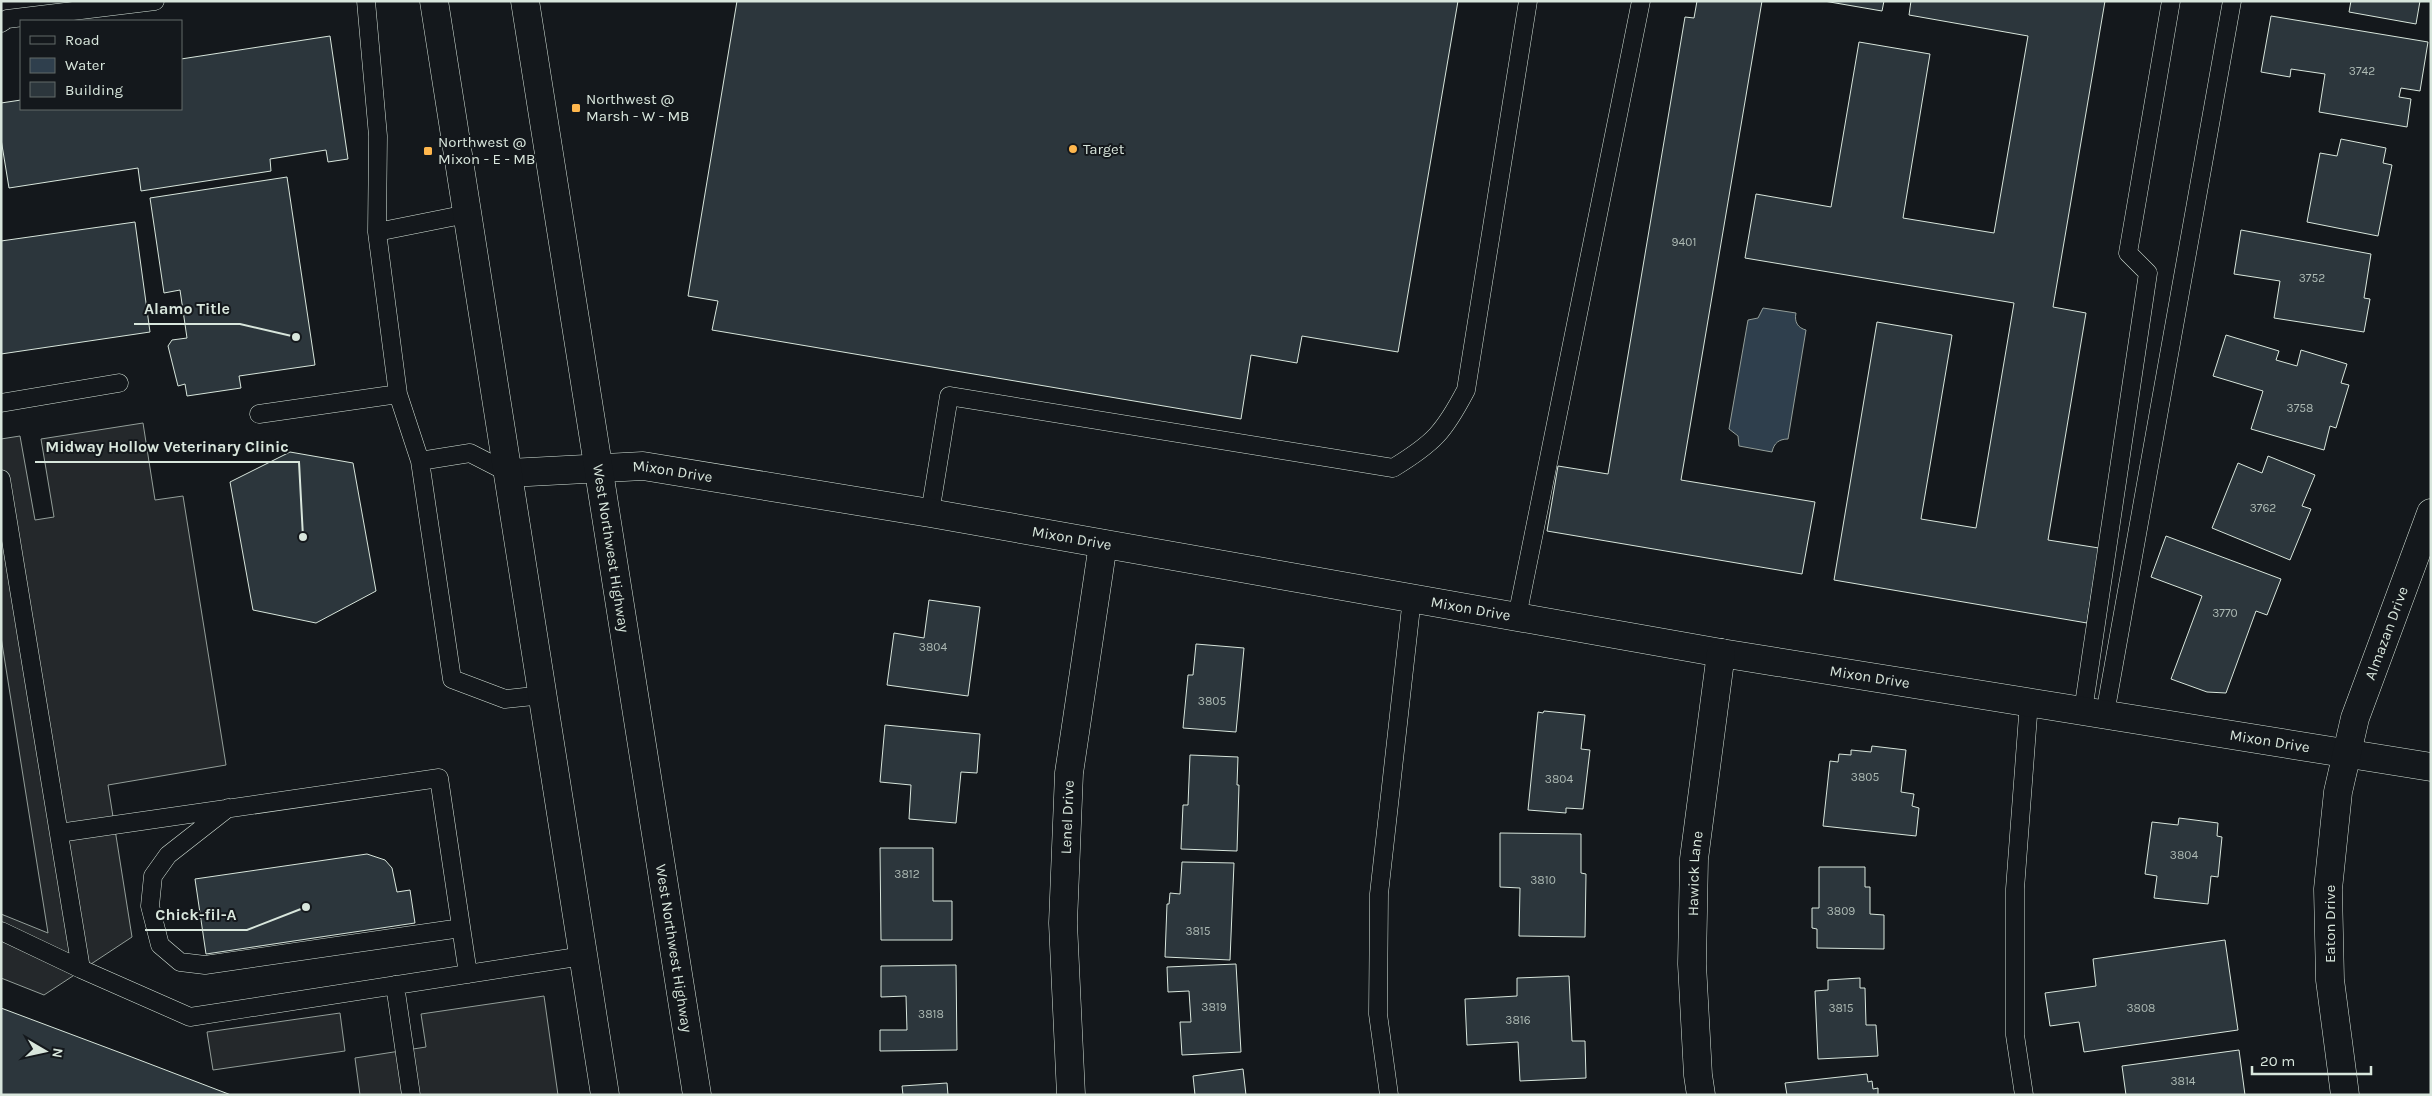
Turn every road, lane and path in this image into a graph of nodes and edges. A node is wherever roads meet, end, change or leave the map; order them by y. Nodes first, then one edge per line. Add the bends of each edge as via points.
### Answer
1 (155, 1) edge
2 (366, 1) edge
3 (434, 1) edge
4 (525, 1) edge
5 (1528, 1) edge
6 (1641, 1) edge
7 (2171, 1) edge
8 (2232, 1) edge
9 (1, 23) edge
10 (468, 214) junction
11 (377, 232) junction
12 (120, 383) dead end
13 (398, 394) junction
14 (1, 403) edge
15 (259, 414) dead end
16 (420, 460) junction
17 (598, 469) junction
18 (509, 473) junction
19 (1, 479) edge
20 (930, 513) junction
21 (2431, 513) edge
22 (1103, 544) junction
23 (1412, 598) junction
24 (1517, 617) junction
25 (1721, 653) junction
26 (543, 695) junction
27 (2029, 702) junction
28 (2094, 713) junction
29 (2346, 753) junction
30 (2431, 767) edge
31 (229, 808) junction
32 (59, 833) junction
33 (461, 928) junction
34 (1, 931) edge
35 (583, 956) junction
36 (81, 969) junction
37 (468, 974) junction
38 (395, 985) junction
39 (411, 1095) edge
40 (605, 1095) edge
41 (697, 1095) edge
42 (1071, 1095) edge
43 (1389, 1095) edge
44 (1701, 1095) edge
45 (2024, 1095) edge
46 (2345, 1095) edge

1 - 9 lane via 7,19
2 - 11 lane via 378,136
3 - 10 street
4 - 17 street, West Northwest Highway
5 - 20 lane via 1466,390 1449,422 1424,449 1394,468 949,396
6 - 24 lane
7 - 28 lane via 2128,254 2148,273
8 - 28 lane
10 - 11 lane
10 - 18 street
11 - 13 lane
12 - 14 lane
13 - 15 lane
13 - 16 lane
16 - 18 lane via 470,453
16 - 26 lane via 452,679 505,699
17 - 18 street, Mixon Drive
17 - 20 street, Mixon Drive via 643,466
17 - 41 street, West Northwest Highway
18 - 26 street
19 - 32 lane
20 - 22 street, Mixon Drive
21 - 29 street, Almazan Drive via 2355,718
22 - 23 street, Mixon Drive
22 - 42 street, Lenel Drive via 1069,773 1063,923
23 - 24 street, Mixon Drive
23 - 43 lane via 1379,894 1378,1014
24 - 25 street, Mixon Drive
25 - 27 street, Mixon Drive
25 - 44 street, Hawick Lane via 1694,859 1692,964
26 - 35 street
27 - 28 street, Mixon Drive
27 - 45 lane via 2015,889 2015,1035
28 - 29 street, Mixon Drive
29 - 30 street, Mixon Drive
29 - 46 street, Eaton Drive via 2338,792 2328,889 2330,980
31 - 32 lane
31 - 33 lane via 439,778
31 - 33 lane via 168,855 153,876 150,906 160,945 180,962 205,964
32 - 36 lane
33 - 37 lane
34 - 36 lane
35 - 37 lane
35 - 40 street
36 - 38 lane via 190,1017
37 - 38 lane
38 - 39 lane

